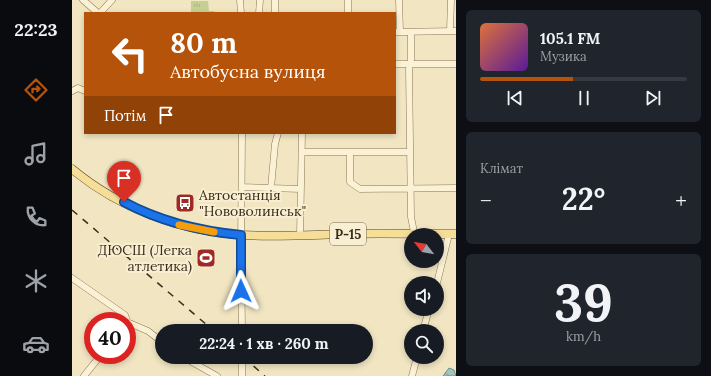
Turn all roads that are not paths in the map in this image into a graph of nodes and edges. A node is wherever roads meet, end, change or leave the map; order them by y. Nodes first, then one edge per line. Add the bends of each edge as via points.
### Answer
1 (83, 0) edge
2 (112, 0) edge
3 (240, 0) edge
4 (260, 0) edge
5 (275, 0) edge
6 (348, 0) edge
7 (399, 0) edge
8 (451, 0) edge
9 (98, 12) edge
10 (100, 12) edge
11 (241, 12) edge
12 (259, 12) edge
13 (275, 12) edge
14 (348, 12) edge
15 (453, 31) edge
16 (398, 32) edge
17 (411, 32) junction
18 (396, 64) edge
19 (409, 64) junction
20 (456, 64) edge
21 (72, 91) edge
22 (84, 91) edge
23 (242, 134) edge
24 (278, 134) edge
25 (302, 134) edge
26 (302, 152) junction
27 (350, 152) junction
28 (410, 152) junction
29 (72, 169) edge
30 (242, 187) junction
31 (271, 188) junction
32 (410, 188) junction
33 (456, 188) edge
34 (301, 189) junction
35 (413, 228) edge
36 (404, 232) edge
37 (452, 234) edge
38 (241, 235) junction
39 (300, 235) junction
40 (439, 276) edge
41 (72, 278) edge
42 (121, 312) edge
43 (242, 324) edge
44 (136, 325) edge
45 (155, 336) edge
46 (94, 364) edge
47 (196, 364) edge
48 (242, 364) edge
49 (415, 364) edge
50 (84, 376) edge
51 (217, 376) edge
52 (242, 376) edge
53 (412, 376) edge

1 - 9 street
2 - 10 street
3 - 11 street
4 - 12 street
5 - 13 street
6 - 14 street
7 - 16 street
8 - 15 street
15 - 17 street
16 - 17 street
17 - 19 street
18 - 19 street
19 - 20 street
19 - 28 street
21 - 22 street via 78,88
23 - 30 street
24 - 31 street
25 - 26 street
26 - 27 street
26 - 34 street
27 - 28 street
27 - 32 street via 350,182 360,189
28 - 32 street
29 - 38 main road, Р-15 via 103,191 162,220 190,228
30 - 31 street
30 - 38 street
31 - 34 street
32 - 33 street
32 - 35 street via 410,217
34 - 39 street
36 - 39 main road, Р-15
37 - 40 street
38 - 39 main road, Р-15
38 - 43 street
41 - 42 street
44 - 45 street
46 - 50 street
47 - 51 street
48 - 52 street
49 - 53 street

